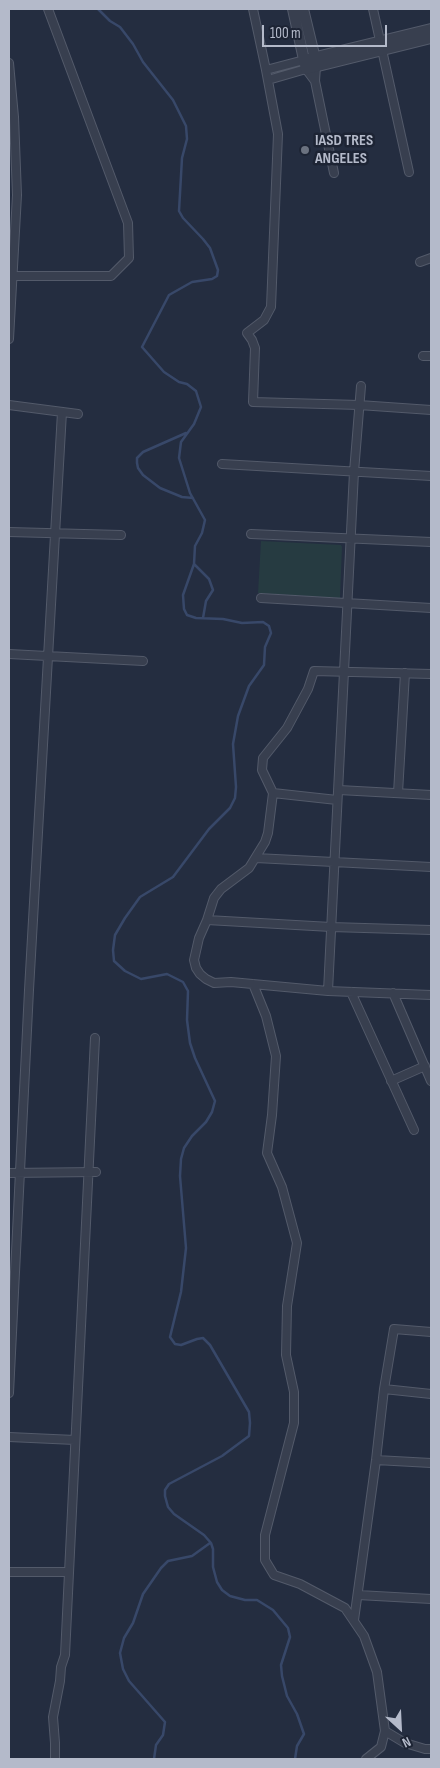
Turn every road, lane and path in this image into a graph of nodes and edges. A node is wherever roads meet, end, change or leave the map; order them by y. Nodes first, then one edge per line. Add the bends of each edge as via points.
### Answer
1 (48, 9) edge
2 (253, 9) edge
3 (292, 9) edge
4 (303, 9) edge
5 (372, 9) edge
6 (431, 29) edge
7 (431, 38) edge
8 (381, 46) junction
9 (9, 63) edge
10 (310, 63) junction
11 (266, 70) junction
12 (268, 80) junction
13 (334, 172) dead end
14 (409, 172) dead end
15 (431, 258) edge
16 (420, 262) dead end
17 (10, 277) edge
18 (9, 339) edge
19 (361, 386) dead end
20 (9, 405) edge
21 (359, 405) junction
22 (431, 410) edge
23 (62, 412) junction
24 (78, 414) dead end
25 (222, 464) dead end
26 (354, 472) junction
27 (431, 476) edge
28 (9, 532) edge
29 (56, 533) junction
30 (251, 534) dead end
31 (121, 536) dead end
32 (351, 538) junction
33 (431, 542) edge
34 (261, 598) dead end
35 (347, 604) junction
36 (431, 608) edge
37 (9, 654) edge
38 (49, 656) junction
39 (143, 661) dead end
40 (344, 671) junction
41 (405, 673) junction
42 (431, 674) edge
43 (339, 790) junction
44 (272, 793) junction
45 (398, 794) junction
46 (431, 795) edge
47 (337, 800) junction
48 (256, 858) junction
49 (334, 863) junction
50 (431, 867) edge
51 (207, 920) junction
52 (331, 927) junction
53 (431, 930) edge
54 (252, 984) junction
55 (328, 991) junction
56 (351, 992) junction
57 (393, 993) junction
58 (431, 995) edge
59 (95, 1038) dead end
60 (431, 1060) edge
61 (423, 1063) junction
62 (391, 1081) junction
63 (431, 1081) edge
64 (414, 1130) dead end
65 (92, 1172) junction
66 (9, 1173) edge
67 (19, 1173) junction
68 (431, 1332) edge
69 (384, 1389) junction
70 (9, 1393) edge
71 (431, 1394) edge
72 (9, 1436) edge
73 (75, 1440) junction
74 (376, 1460) junction
75 (431, 1463) edge
76 (9, 1572) edge
77 (68, 1572) junction
78 (358, 1595) junction
79 (431, 1599) edge
80 (354, 1620) junction
81 (385, 1731) junction
82 (431, 1749) edge
83 (55, 1759) edge
84 (366, 1759) edge

1 - 17 street via 128,223 129,258 111,276
2 - 11 street
3 - 10 street
4 - 10 street
5 - 8 street
6 - 8 street
7 - 8 street
8 - 10 street
8 - 14 street
9 - 17 street via 17,196
10 - 11 street
10 - 12 street
10 - 13 street
11 - 12 street
12 - 21 street via 278,134 271,307 264,320 247,333 255,348 253,402
15 - 16 street
17 - 18 street
19 - 21 street
20 - 23 street
21 - 22 street
21 - 26 street
23 - 24 street
23 - 29 street
25 - 26 street
26 - 27 street
26 - 32 street
28 - 29 street
29 - 31 street
29 - 38 street
30 - 32 street
32 - 33 street
32 - 35 street
34 - 35 street
35 - 36 street
35 - 40 street
37 - 38 street
38 - 39 street
38 - 67 street
40 - 41 street
40 - 43 street
40 - 44 street via 314,670 291,721 261,763
41 - 42 street
41 - 45 street
43 - 45 street
43 - 47 street
44 - 47 street
44 - 48 street via 268,833
45 - 46 street
47 - 49 street
48 - 49 street
48 - 51 street via 249,868 220,889
49 - 50 street
49 - 52 street
51 - 52 street
51 - 54 street via 194,960 200,974 214,983
52 - 53 street
52 - 55 street
54 - 55 street
54 - 80 street via 266,1016 276,1056 267,1153 282,1187 297,1243 287,1306 286,1355 294,1392 294,1423 265,1535 265,1560 274,1575 300,1584 345,1608
55 - 56 street
56 - 57 street
56 - 62 street
57 - 58 street
57 - 61 street
59 - 65 street
60 - 61 street
61 - 62 street
61 - 63 street
62 - 64 street
65 - 67 street
65 - 73 street
66 - 67 street
67 - 70 street
68 - 69 street via 394,1330
69 - 71 street
69 - 74 street
72 - 73 street
73 - 77 street
74 - 75 street
74 - 78 street
76 - 77 street
77 - 83 street via 65,1655 52,1717
78 - 79 street
78 - 80 street
80 - 81 street via 378,1672
81 - 82 street via 405,1743
81 - 84 street via 381,1747

